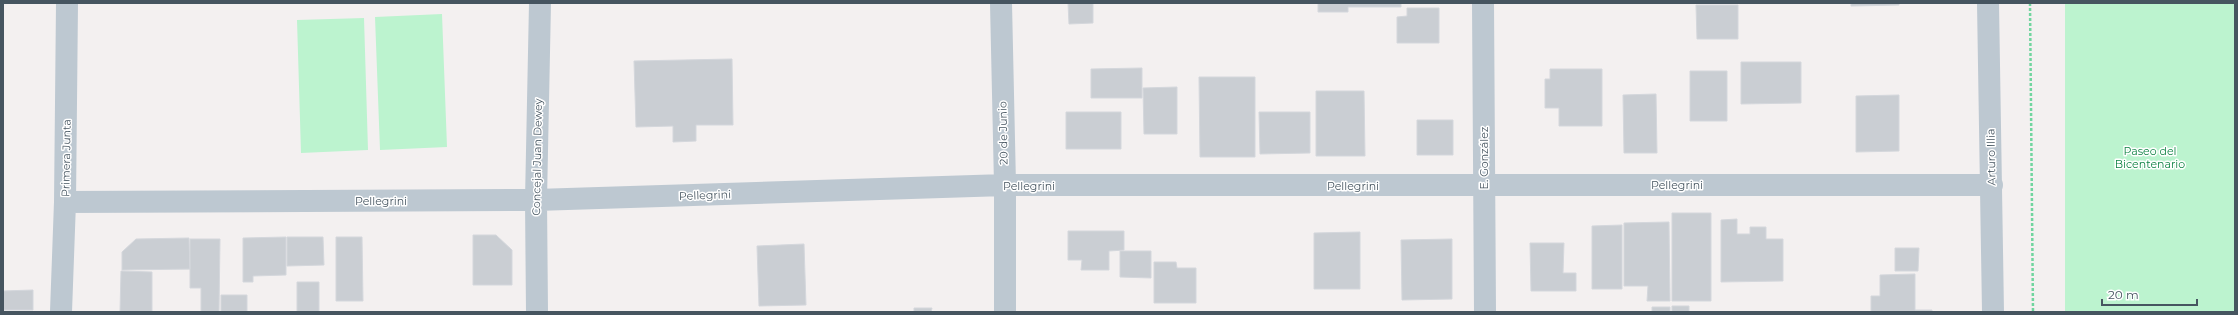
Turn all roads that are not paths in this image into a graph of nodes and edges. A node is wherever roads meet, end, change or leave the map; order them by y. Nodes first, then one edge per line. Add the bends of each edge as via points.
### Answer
1 (67, 3) edge
2 (540, 3) edge
3 (1001, 3) edge
4 (1483, 3) edge
5 (1988, 3) edge
6 (1005, 185) junction
7 (1992, 185) junction
8 (1484, 186) junction
9 (536, 200) junction
10 (65, 202) junction
11 (61, 312) edge
12 (537, 312) edge
13 (1005, 312) edge
14 (1485, 312) edge
15 (1993, 312) edge

1 - 10 street, Primera Junta
2 - 9 street, Concejal Juan Dewey
3 - 6 street, 20 de Junio
4 - 8 street, E. González
5 - 7 street, Arturo Illia
6 - 8 street, Pellegrini
6 - 9 street, Pellegrini
6 - 13 street, 20 de Junio
7 - 8 street, Pellegrini
7 - 15 street, Arturo Illia
8 - 14 street, E. González
9 - 10 street, Pellegrini
9 - 12 street, Concejal Juan Dewey
10 - 11 street, Primera Junta

